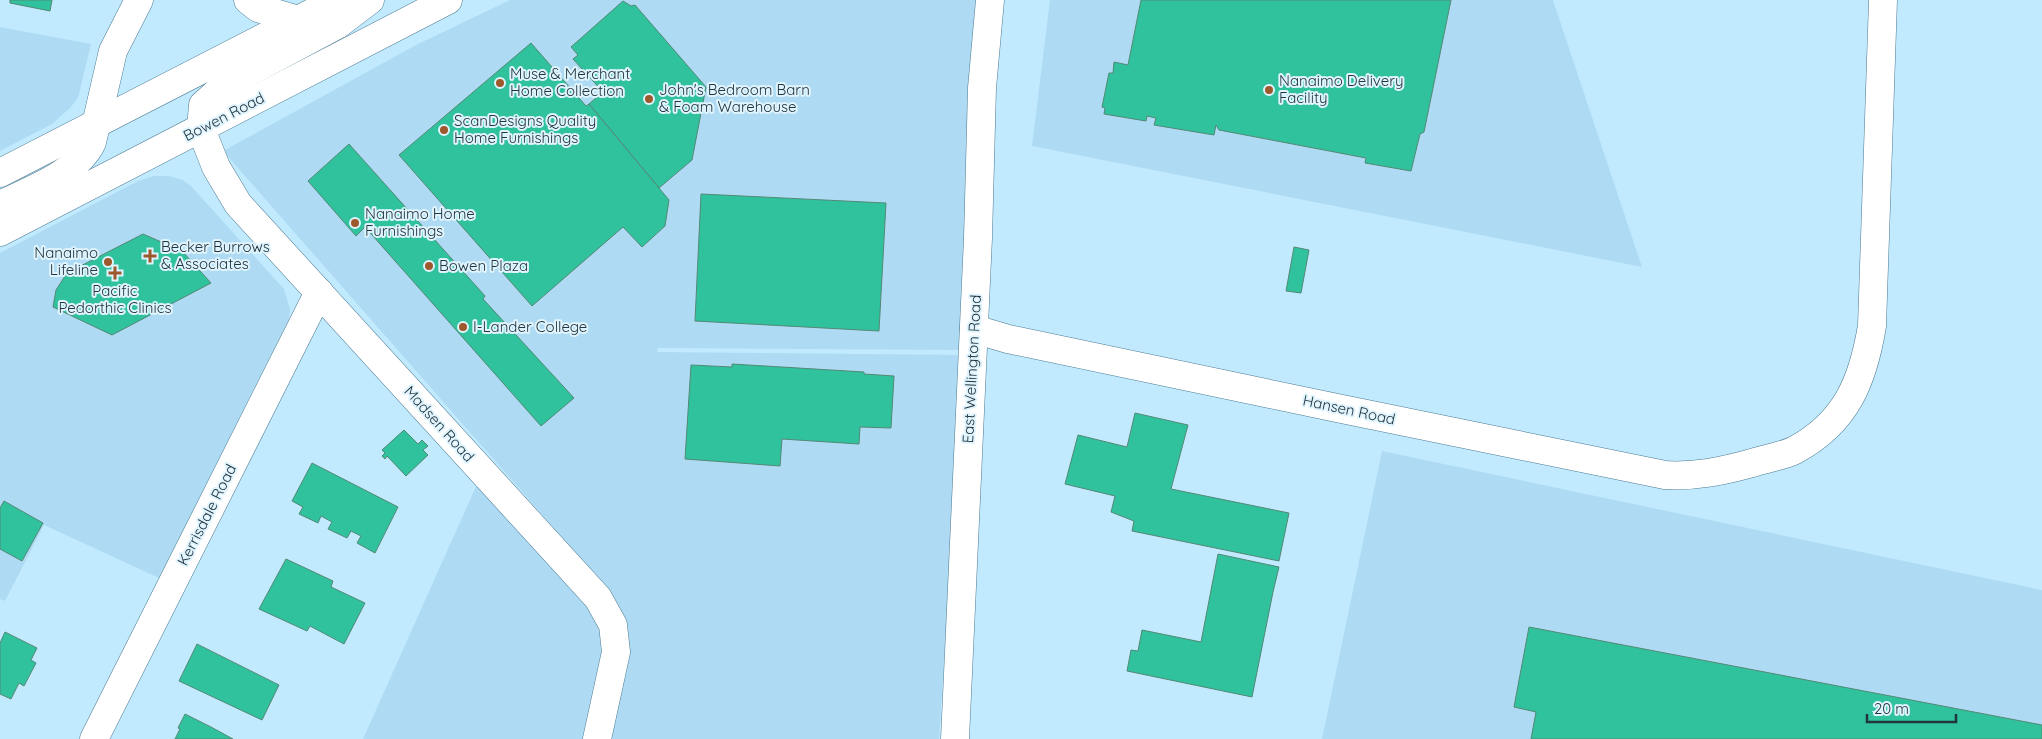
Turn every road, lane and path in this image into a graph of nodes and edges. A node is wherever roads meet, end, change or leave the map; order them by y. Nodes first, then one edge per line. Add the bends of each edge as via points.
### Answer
1 (140, 0) edge
2 (248, 0) edge
3 (337, 0) edge
4 (370, 0) edge
5 (448, 0) edge
6 (990, 0) edge
7 (1883, 0) edge
8 (298, 20) junction
9 (96, 124) junction
10 (201, 129) junction
11 (0, 173) edge
12 (0, 206) edge
13 (0, 232) edge
14 (319, 292) junction
15 (974, 329) junction
16 (94, 739) edge
17 (598, 739) edge
18 (954, 739) edge

1 - 9 street via 113,51
2 - 8 street via 258,8
3 - 8 street
4 - 10 street via 337,25 225,85 203,105
5 - 10 street, Bowen Road
6 - 15 street, East Wellington Road via 982,88
7 - 15 street, Hansen Road via 1872,326 1867,354 1858,383 1841,412 1825,430 1794,450 1726,470 1683,476 1665,474 1337,408
8 - 9 street
9 - 11 street
9 - 12 street via 86,155 68,170
10 - 13 street, Bowen Road
10 - 14 street, Madsen Road via 216,167 238,204
14 - 16 street, Kerrisdale Road
14 - 17 street, Madsen Road via 598,598 613,625 616,652
15 - 18 street, East Wellington Road

